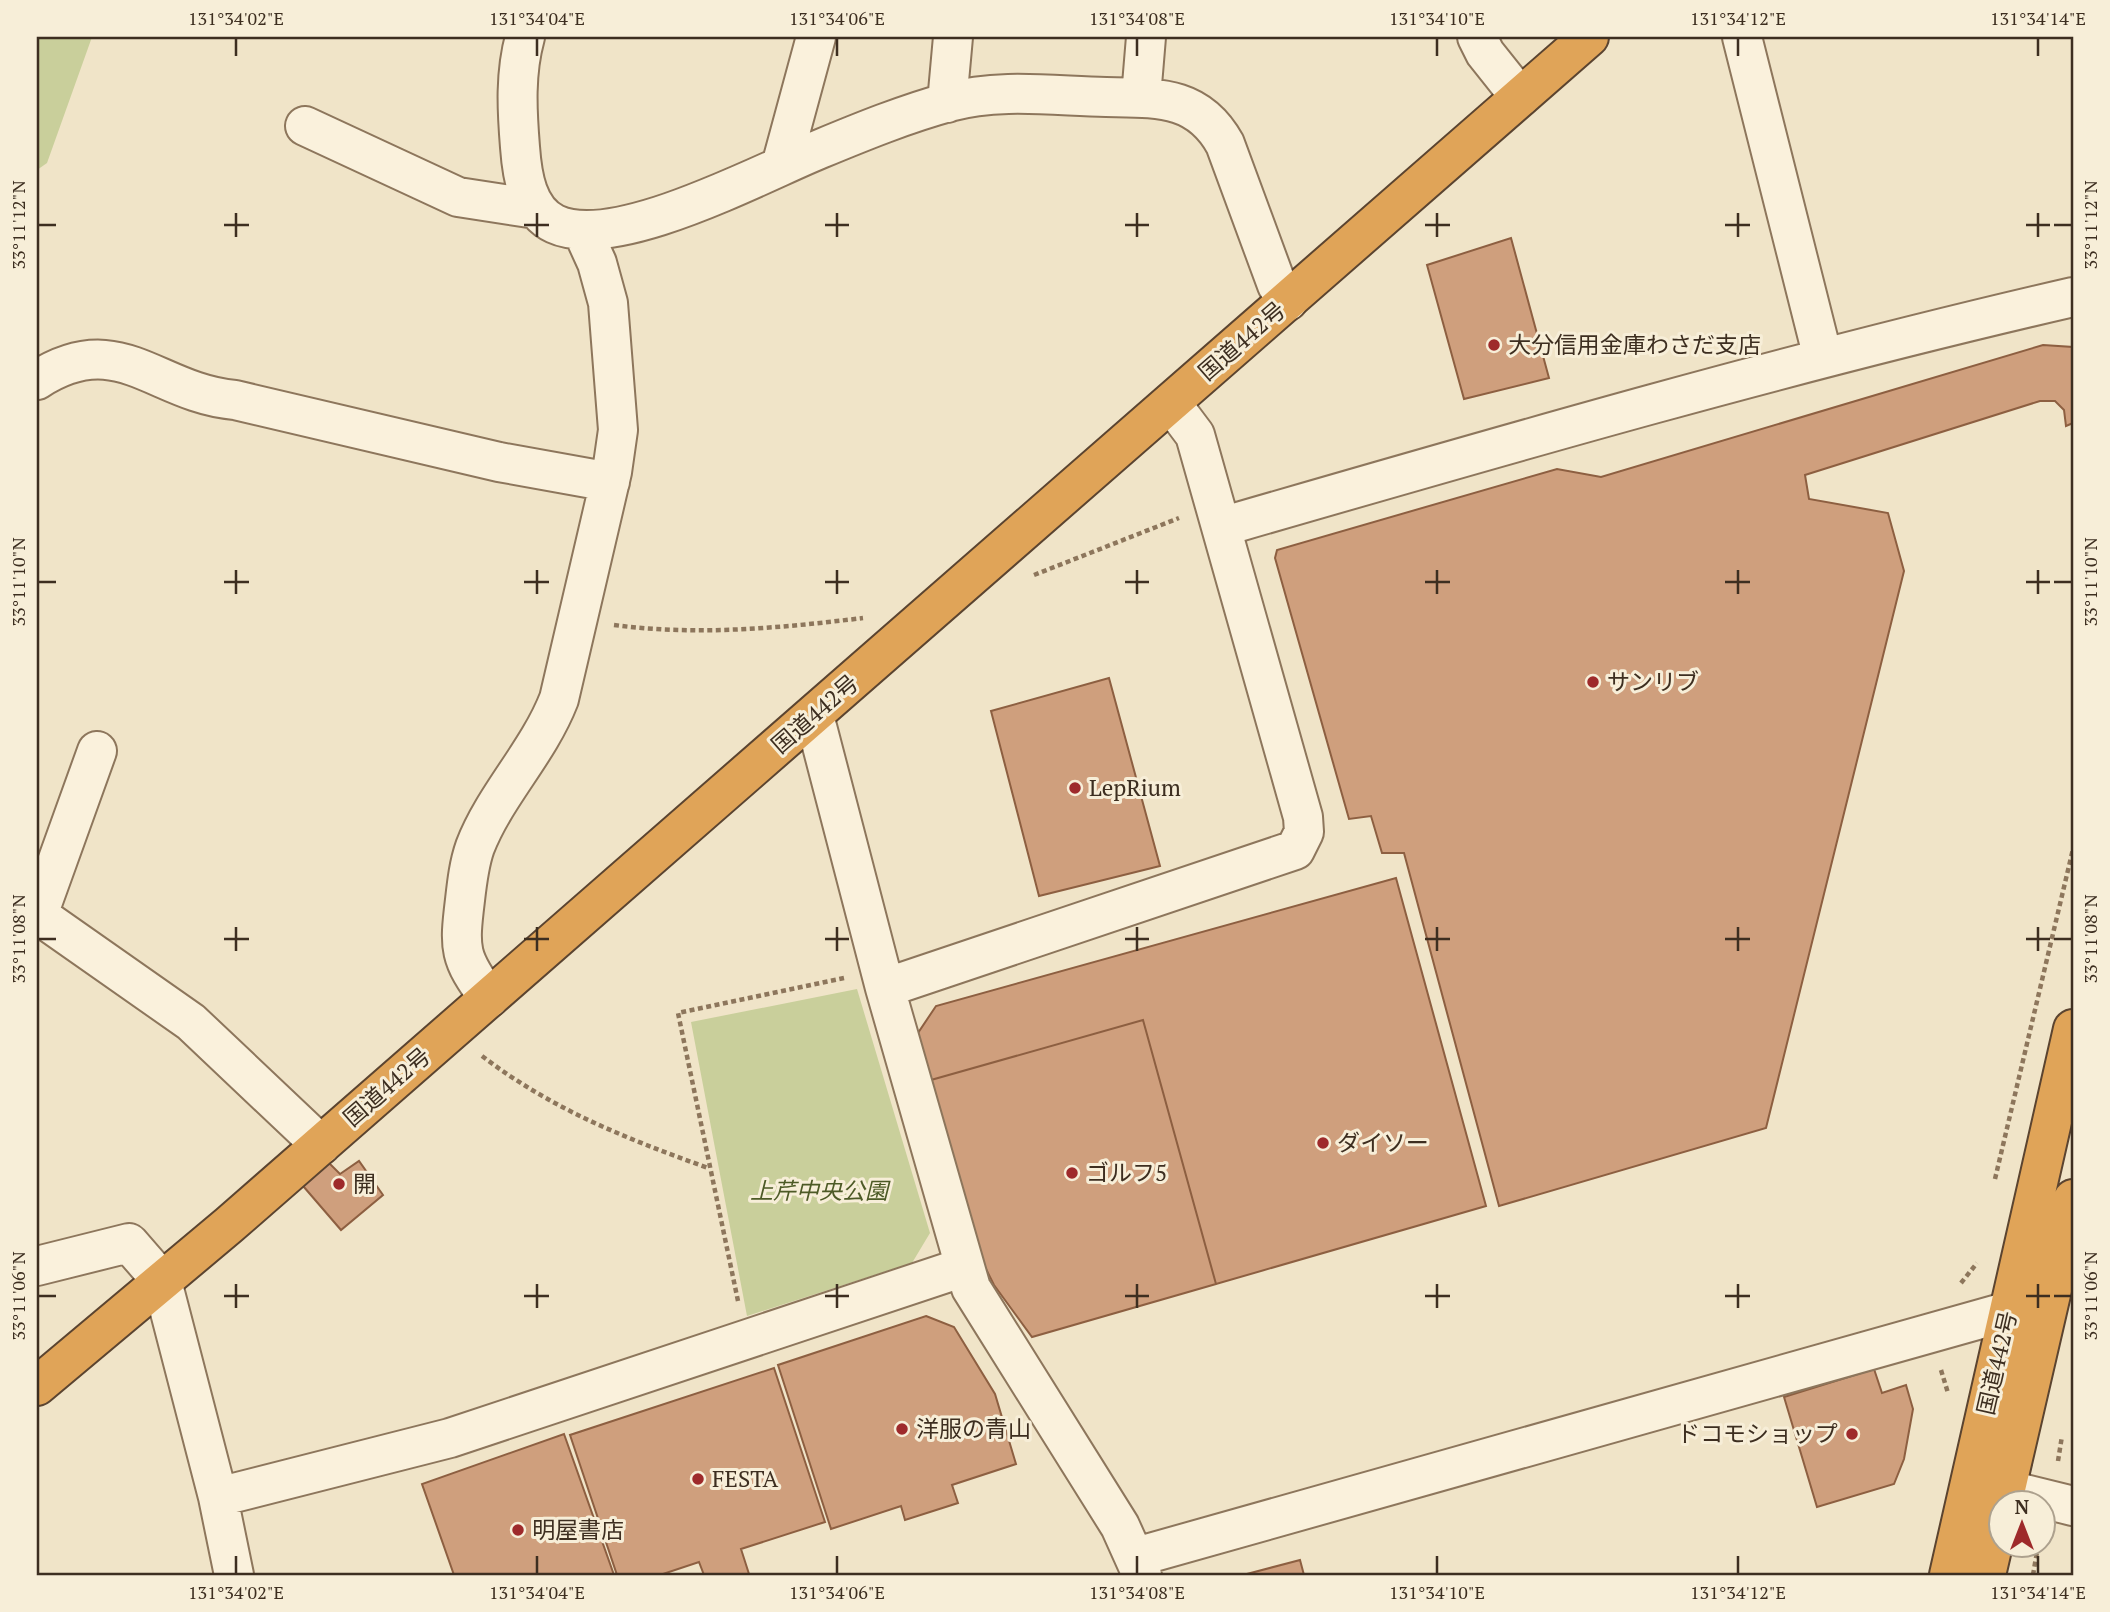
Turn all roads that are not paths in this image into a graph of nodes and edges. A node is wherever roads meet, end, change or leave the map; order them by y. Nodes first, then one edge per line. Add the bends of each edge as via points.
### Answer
1 (526, 37) edge
2 (816, 37) edge
3 (953, 37) edge
4 (1146, 37) edge
5 (1477, 37) edge
6 (1589, 37) edge
7 (1742, 37) edge
8 (1141, 97) junction
9 (1520, 97) junction
10 (947, 103) junction
11 (306, 126) dead end
12 (780, 166) junction
13 (536, 209) junction
14 (582, 230) junction
15 (2073, 297) edge
16 (1287, 301) junction
17 (1823, 358) junction
18 (37, 380) edge
19 (1171, 403) junction
20 (610, 482) junction
21 (1221, 527) junction
22 (814, 715) junction
23 (97, 751) dead end
24 (37, 915) edge
25 (870, 982) junction
26 (489, 998) junction
27 (2073, 1029) edge
28 (321, 1144) junction
29 (2073, 1199) edge
30 (37, 1266) edge
31 (964, 1267) junction
32 (162, 1281) junction
33 (2008, 1311) junction
34 (37, 1386) edge
35 (2067, 1488) edge
36 (2004, 1489) junction
37 (218, 1497) junction
38 (1139, 1566) edge
39 (234, 1575) edge
40 (1949, 1575) edge
41 (1986, 1575) edge

1 - 13 street via 516,103 521,161
2 - 12 street
3 - 10 street
4 - 8 street
5 - 9 street
6 - 9 highway, 国道442号
7 - 17 street
8 - 10 street via 989,95
8 - 16 street via 1177,102 1202,113 1216,126
9 - 16 highway, 国道442号
10 - 12 street
11 - 13 street via 458,197
12 - 14 street via 681,209
13 - 14 street via 556,225
14 - 20 street via 608,303 618,430
15 - 17 street
16 - 19 highway, 国道442号
17 - 21 street via 1589,420
18 - 20 street via 81,359 116,360 211,398
19 - 21 street via 1195,435
19 - 22 highway, 国道442号
20 - 26 street via 559,699 540,739 486,824 470,861 462,953 468,970
21 - 25 street via 1303,817 1304,831 1295,849
22 - 25 street
22 - 26 highway, 国道442号
23 - 24 street
24 - 28 street via 191,1022
25 - 31 street
26 - 28 highway, 国道442号
27 - 33 highway, 国道442号
28 - 32 highway, 国道442号
29 - 36 highway, 国道442号
30 - 32 street via 129,1243
31 - 37 street via 450,1438
31 - 38 street via 981,1307 1120,1526
32 - 34 highway, 国道442号
32 - 37 street
33 - 38 street
33 - 40 highway, 国道442号
35 - 36 street
36 - 41 highway, 国道442号
37 - 39 street

